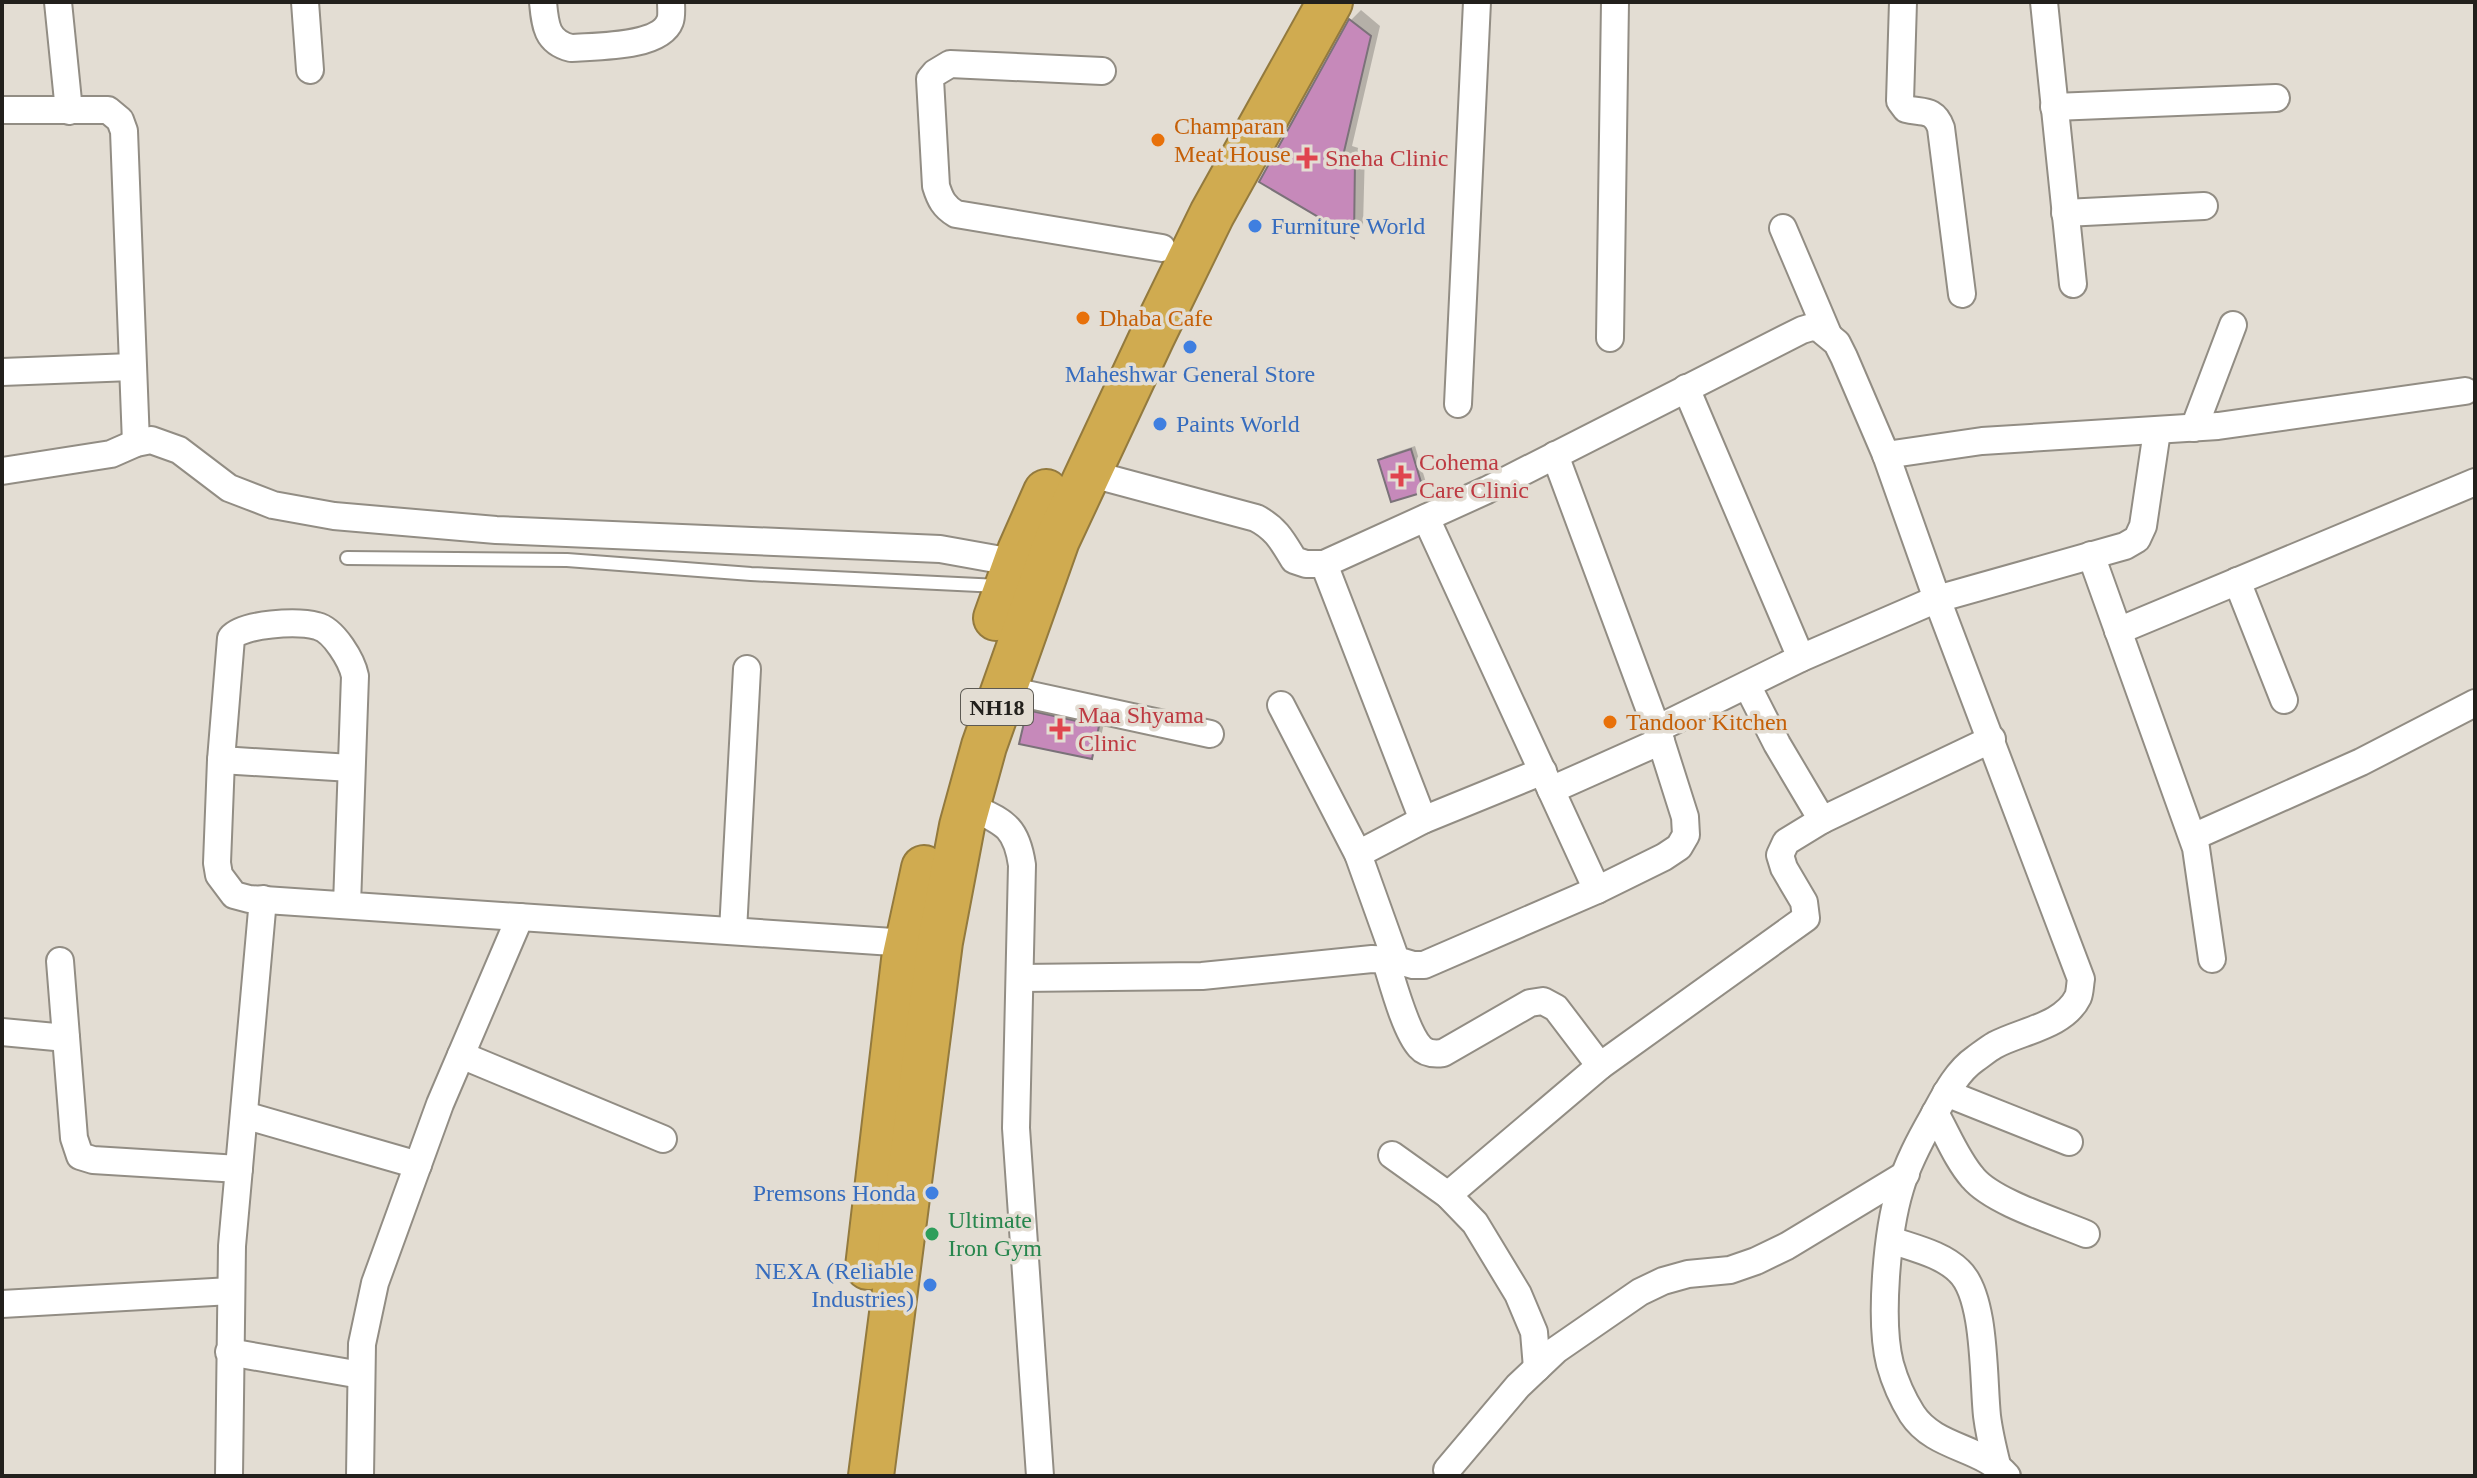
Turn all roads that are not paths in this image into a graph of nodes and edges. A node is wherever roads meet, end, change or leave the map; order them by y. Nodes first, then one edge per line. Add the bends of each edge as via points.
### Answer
1 (58, 2) edge
2 (305, 2) edge
3 (543, 2) edge
4 (671, 2) edge
5 (1299, 2) edge
6 (1330, 2) edge
7 (1477, 2) edge
8 (1615, 2) edge
9 (1903, 2) edge
10 (2044, 2) edge
11 (310, 70) dead end
12 (1102, 71) dead end
13 (2276, 98) dead end
14 (2054, 107) junction
15 (2, 110) edge
16 (69, 111) junction
17 (2204, 206) dead end
18 (2065, 213) junction
19 (1783, 228) dead end
20 (1162, 248) junction
21 (2073, 284) dead end
22 (1962, 294) dead end
23 (2233, 325) dead end
24 (1828, 334) junction
25 (1610, 338) dead end
26 (132, 367) junction
27 (2, 372) edge
28 (1686, 388) junction
29 (2465, 391) dead end
30 (1458, 404) dead end
31 (2194, 428) junction
32 (2157, 431) junction
33 (136, 443) junction
34 (1555, 455) junction
35 (1886, 455) junction
36 (2, 471) edge
37 (1088, 473) junction
38 (2475, 482) edge
39 (1426, 518) junction
40 (2091, 555) junction
41 (347, 558) dead end
42 (1324, 564) junction
43 (1023, 573) junction
44 (2237, 581) junction
45 (1937, 599) junction
46 (2118, 631) junction
47 (1801, 658) junction
48 (747, 669) dead end
49 (1747, 685) junction
50 (1003, 689) junction
51 (2284, 700) dead end
52 (2475, 703) edge
53 (1281, 705) dead end
54 (1210, 734) dead end
55 (1659, 735) junction
56 (1992, 739) junction
57 (221, 760) junction
58 (351, 768) junction
59 (1547, 781) junction
60 (968, 805) junction
61 (1423, 820) junction
62 (1822, 820) junction
63 (2193, 837) junction
64 (1358, 854) junction
65 (1597, 890) junction
66 (263, 899) junction
67 (347, 905) junction
68 (520, 917) junction
69 (733, 931) junction
70 (908, 943) junction
71 (1390, 959) junction
72 (2212, 959) dead end
73 (60, 961) dead end
74 (1020, 978) junction
75 (2, 1032) edge
76 (66, 1038) junction
77 (461, 1055) junction
78 (1600, 1066) junction
79 (1941, 1103) junction
80 (244, 1115) junction
81 (663, 1139) dead end
82 (2069, 1142) dead end
83 (1392, 1155) dead end
84 (418, 1165) junction
85 (239, 1169) junction
86 (1906, 1174) junction
87 (1448, 1195) junction
88 (2086, 1234) dead end
89 (1891, 1240) junction
90 (231, 1291) junction
91 (2, 1304) edge
92 (229, 1352) junction
93 (1537, 1368) junction
94 (361, 1375) junction
95 (1447, 1470) dead end
96 (2002, 1470) edge
97 (229, 1476) edge
98 (360, 1476) edge
99 (842, 1476) edge
100 (871, 1476) edge
101 (1040, 1476) edge

1 - 16 street
2 - 11 street
3 - 4 street via 550,38 571,48 650,40 670,21
5 - 20 highway, NH18
6 - 37 highway, NH18 via 1212,214
7 - 30 street
8 - 25 street
9 - 22 street via 1900,101 1906,109 1927,110 1941,128
10 - 14 street
12 - 20 street via 950,64 935,73 930,79 939,198 956,214
13 - 14 street
14 - 18 street
15 - 16 street
16 - 26 street via 108,110 124,131
17 - 18 street
18 - 21 street
19 - 24 street
20 - 43 highway, NH18 via 1096,385
23 - 31 street
24 - 28 street via 1812,327 1802,330
24 - 35 street via 1844,357
26 - 27 street
26 - 33 street
28 - 34 street
28 - 47 street
29 - 31 street
31 - 32 street
32 - 35 street via 1982,441
32 - 40 street via 2137,539
33 - 36 street via 111,454
33 - 43 street via 151,440 179,450 229,488 259,500 334,516 496,530 940,549
34 - 39 street
34 - 55 street
35 - 45 street
37 - 42 street via 1256,518 1279,534 1294,560
37 - 43 highway, NH18
38 - 44 street
39 - 42 street
39 - 59 street
40 - 45 street
40 - 46 street
41 - 43 lane via 567,560 751,574
42 - 61 street
43 - 50 highway, NH18
43 - 70 highway, NH18 via 953,750
44 - 46 street
44 - 51 street
45 - 47 street
45 - 56 street
46 - 63 street
47 - 49 street
48 - 69 street
49 - 55 street
49 - 62 street
50 - 54 street
50 - 60 highway, NH18
52 - 63 street via 2361,762
53 - 64 street
55 - 59 street
55 - 65 street via 1686,835 1664,857
56 - 62 street
56 - 79 street via 2081,979 2078,997 2060,1017 1995,1045 1970,1063
57 - 58 street
57 - 58 street via 231,638 250,627 318,626 352,663
57 - 66 street via 219,875 234,895
58 - 67 street
59 - 61 street
59 - 65 street
60 - 74 street via 1007,824 1019,841
60 - 100 highway, NH18 via 940,942
61 - 64 street
62 - 78 street via 1786,842 1780,855 1804,902 1806,918
63 - 72 street
64 - 71 street
65 - 71 street via 1424,965
66 - 67 street
66 - 80 street
67 - 68 street
68 - 69 street
68 - 77 street
69 - 70 street
70 - 99 highway, NH18
71 - 74 street via 1202,976
71 - 78 street via 1421,1048 1443,1053 1530,1003 1543,1001 1556,1008
73 - 76 street
74 - 101 street via 1016,1128
75 - 76 street
76 - 85 street via 80,1156
77 - 81 street
77 - 84 street
78 - 87 street
79 - 82 street
79 - 86 street
79 - 88 street via 1974,1181 1992,1194
80 - 84 street
80 - 85 street
83 - 87 street
84 - 94 street via 375,1283
85 - 90 street
86 - 89 street
86 - 93 street via 1756,1261 1688,1274 1640,1292
87 - 93 street via 1475,1223 1518,1294 1534,1332
89 - 96 street via 1934,1255 1958,1270 1972,1288 1987,1420
89 - 96 street via 1886,1333 1899,1392 1934,1438
90 - 91 street
90 - 92 street
92 - 94 street
92 - 97 street
93 - 95 street
94 - 98 street

